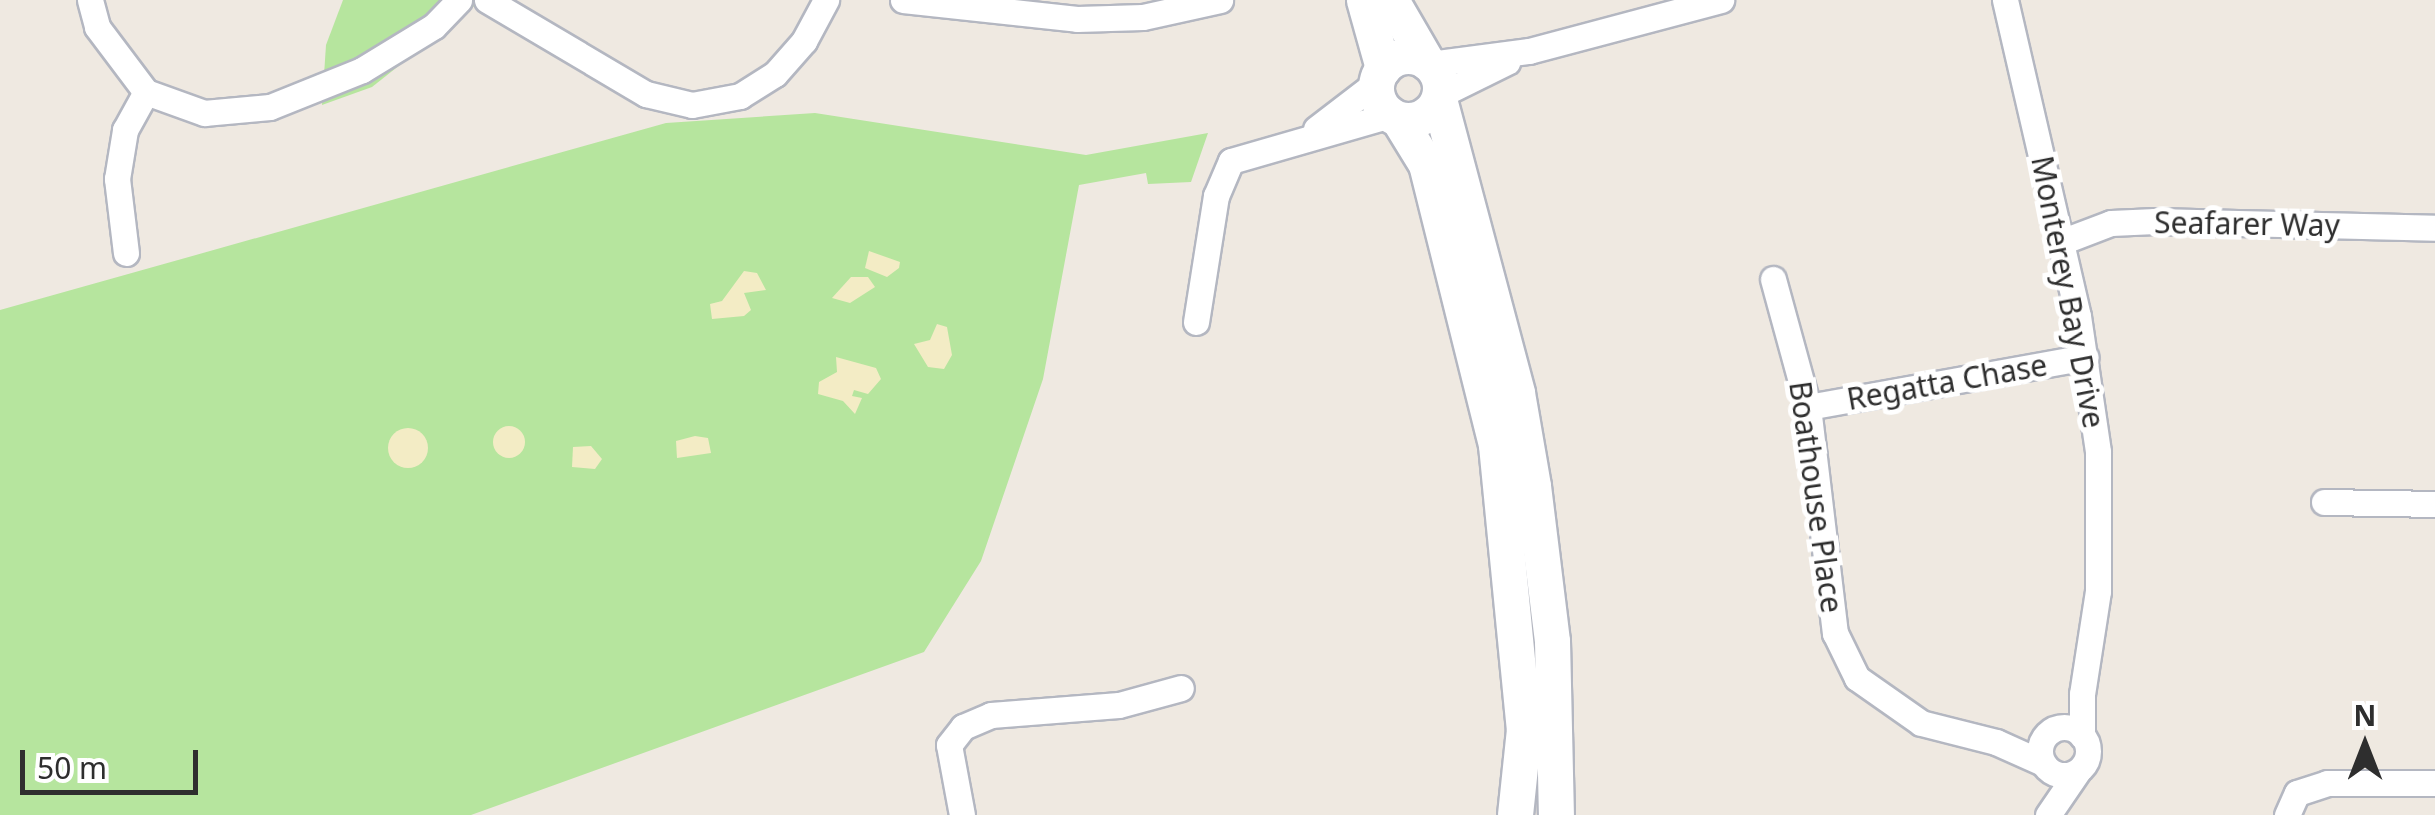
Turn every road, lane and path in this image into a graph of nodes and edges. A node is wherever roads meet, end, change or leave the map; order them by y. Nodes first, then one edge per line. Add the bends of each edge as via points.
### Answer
1 (90, 0) edge
2 (459, 0) edge
3 (488, 0) edge
4 (826, 0) edge
5 (903, 0) edge
6 (1220, 0) edge
7 (1364, 0) edge
8 (1392, 0) edge
9 (1722, 0) edge
10 (1187, 3) edge
11 (2009, 4) edge
12 (1434, 80) junction
13 (146, 92) junction
14 (1387, 97) junction
15 (2435, 228) edge
16 (2061, 242) junction
17 (126, 252) dead end
18 (1773, 278) dead end
19 (1196, 322) dead end
20 (2086, 357) junction
21 (1808, 407) junction
22 (2324, 502) dead end
23 (2435, 504) edge
24 (1181, 688) dead end
25 (2082, 694) junction
26 (2046, 734) junction
27 (2082, 736) junction
28 (1996, 742) junction
29 (2045, 767) junction
30 (2078, 771) junction
31 (2435, 783) edge
32 (962, 815) edge
33 (1515, 815) edge
34 (1556, 815) edge
35 (2047, 815) edge
36 (2287, 815) edge

1 - 13 street via 97,27
2 - 13 street via 434,26 362,70 270,108 204,113
3 - 4 street via 646,94 692,105 740,96 775,74 804,41
5 - 10 street via 1077,20 1142,17
6 - 10 street
7 - 14 street
8 - 12 street
9 - 12 street
11 - 16 street, Monterey Bay Drive
12 - 14 street via 1418,119
12 - 14 street via 1399,57
12 - 34 street via 1512,375 1534,486 1552,641
13 - 17 street via 125,130 117,179
14 - 19 street via 1304,138 1231,162 1216,196
14 - 33 street via 1426,164 1496,444 1524,728
15 - 16 street, Seafarer Way via 2111,223
16 - 20 street, Monterey Bay Drive
18 - 21 street, Boathouse Place
20 - 21 street, Regatta Chase
20 - 25 street, Monterey Bay Drive via 2099,550
21 - 28 street, Boathouse Place via 1835,633 1857,678 1921,723
22 - 23 street
24 - 32 street via 1119,705 991,715 963,726 949,745
25 - 26 street
25 - 27 street, Monterey Bay Drive
26 - 27 street via 2070,728
26 - 28 street, Boathouse Place
26 - 29 street
27 - 30 street via 2088,752
28 - 29 street, Boathouse Place
29 - 30 street
29 - 35 street
30 - 35 street
31 - 36 street via 2327,784 2297,793

